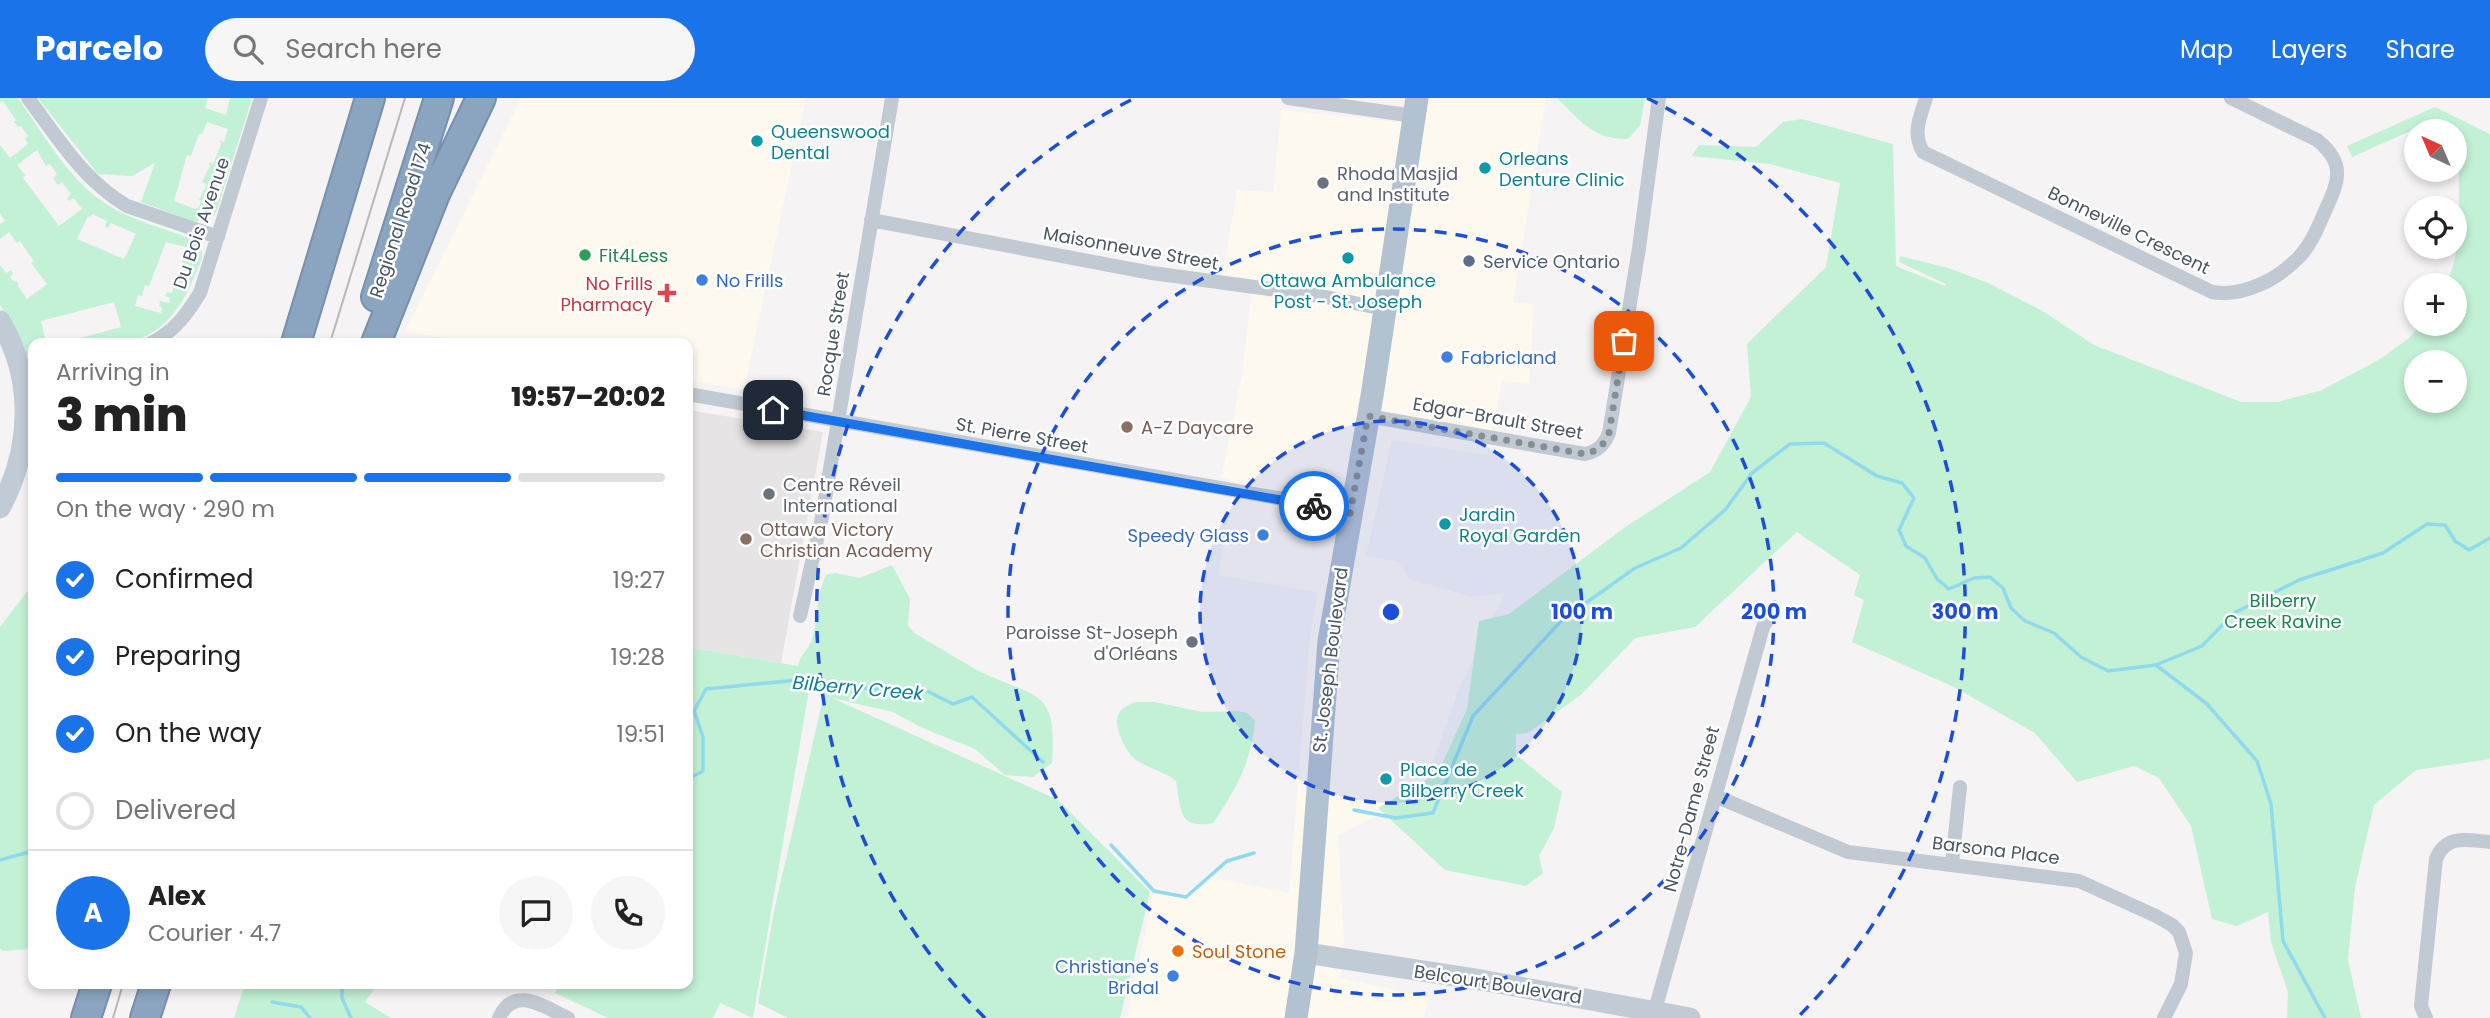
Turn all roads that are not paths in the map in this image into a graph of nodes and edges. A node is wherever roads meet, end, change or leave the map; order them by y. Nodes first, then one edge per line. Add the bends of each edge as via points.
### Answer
1 (28, 98) edge
2 (261, 98) edge
3 (358, 98) edge
4 (370, 98) edge
5 (439, 98) edge
6 (481, 98) edge
7 (892, 98) edge
8 (1288, 98) edge
9 (1659, 98) edge
10 (1926, 98) edge
11 (2231, 98) edge
12 (1416, 107) edge
13 (871, 220) junction
14 (218, 237) junction
15 (1384, 309) junction
16 (0, 321) edge
17 (161, 338) edge
18 (295, 338) edge
19 (296, 338) edge
20 (364, 338) edge
21 (378, 338) edge
22 (28, 379) edge
23 (693, 395) edge
24 (1368, 416) junction
25 (838, 422) junction
26 (0, 508) edge
27 (1350, 514) junction
28 (1772, 613) dead end
29 (800, 616) dead end
30 (1960, 787) dead end
31 (1715, 796) junction
32 (2490, 842) edge
33 (1952, 864) junction
34 (1306, 953) junction
35 (95, 989) edge
36 (154, 989) edge
37 (1654, 1015) edge
38 (86, 1018) edge
39 (145, 1018) edge
40 (499, 1018) edge
41 (568, 1018) edge
42 (1296, 1018) edge
43 (1690, 1018) edge
44 (2164, 1018) edge
45 (2426, 1018) edge

1 - 14 street via 85,174 115,199
2 - 14 street, Du Bois Avenue
3 - 18 highway
4 - 19 highway
5 - 20 highway, Regional Road 174
6 - 21 highway via 435,194
7 - 13 street, Rocque Street
8 - 12 street
9 - 24 street, Edgar-Brault Street via 1639,248 1604,444 1585,454
10 - 11 street, Bonneville Crescent via 1916,136 1923,152 2212,292 2226,294 2259,284 2298,258 2314,235 2338,171 2329,149 2317,140
12 - 15 main road, St. Joseph Boulevard
13 - 15 street, Maisonneuve Street via 1152,273
13 - 25 street, Rocque Street
14 - 17 street, Du Bois Avenue via 200,293 185,318
15 - 24 main road, St. Joseph Boulevard
16 - 22 street
22 - 26 street via 21,459
23 - 25 street, St. Pierre Street
24 - 27 main road, St. Joseph Boulevard
25 - 27 street, St. Pierre Street
25 - 29 street, Rocque Street
27 - 34 main road, St. Joseph Boulevard via 1327,654
28 - 31 street, Notre-Dame Street via 1763,627
30 - 33 street
31 - 33 street, Barsona Place via 1848,852
31 - 37 street, Notre-Dame Street
32 - 45 street via 2451,841 2436,859 2421,1006
33 - 44 street, Barsona Place via 2079,881 2172,925 2184,942 2185,969
34 - 37 street, Belcourt Boulevard via 1481,980
34 - 42 main road, St. Joseph Boulevard
35 - 38 highway
36 - 39 highway
37 - 43 street, Belcourt Boulevard
40 - 41 street via 507,1005 530,1000

